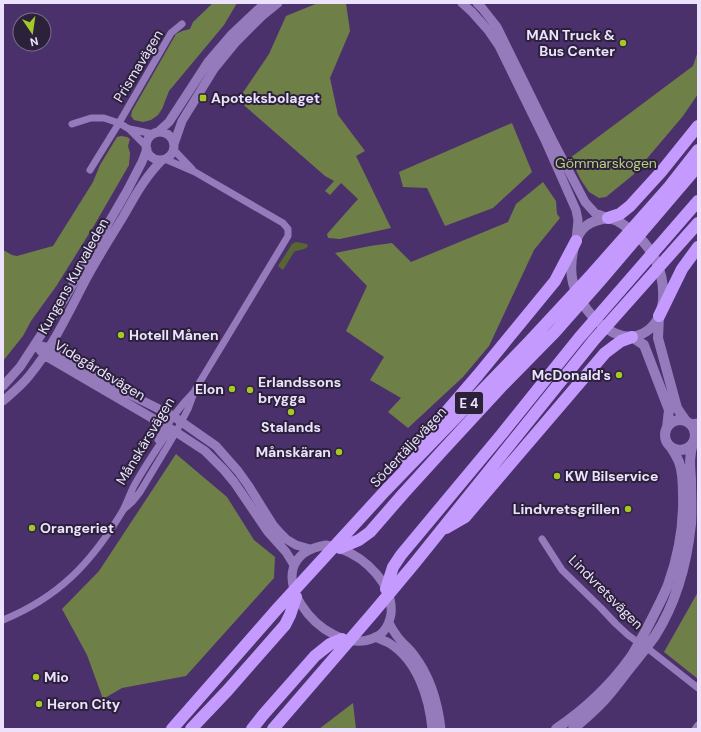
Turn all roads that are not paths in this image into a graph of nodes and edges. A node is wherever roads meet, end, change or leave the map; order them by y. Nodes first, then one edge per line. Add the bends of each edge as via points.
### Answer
1 (265, 3) edge
2 (278, 3) edge
3 (462, 3) edge
4 (477, 3) edge
5 (182, 24) dead end
6 (119, 123) junction
7 (72, 124) dead end
8 (698, 126) edge
9 (129, 129) junction
10 (156, 133) junction
11 (173, 146) junction
12 (146, 148) junction
13 (698, 150) edge
14 (164, 159) junction
15 (698, 166) edge
16 (90, 170) dead end
17 (196, 172) junction
18 (698, 201) edge
19 (608, 218) junction
20 (698, 223) edge
21 (576, 240) junction
22 (698, 247) edge
23 (659, 316) junction
24 (632, 337) junction
25 (35, 344) junction
26 (47, 351) junction
27 (3, 386) edge
28 (196, 390) junction
29 (3, 401) edge
30 (172, 416) junction
31 (182, 422) junction
32 (692, 423) edge
33 (166, 426) junction
34 (666, 428) junction
35 (176, 432) junction
36 (695, 440) edge
37 (670, 446) junction
38 (123, 510) junction
39 (440, 532) junction
40 (347, 534) junction
41 (542, 539) dead end
42 (340, 548) junction
43 (307, 549) junction
44 (293, 563) junction
45 (386, 589) junction
46 (296, 597) junction
47 (3, 620) edge
48 (389, 623) junction
49 (375, 638) junction
50 (342, 639) junction
51 (643, 645) junction
52 (698, 688) edge
53 (698, 725) edge
54 (172, 729) edge
55 (191, 729) edge
56 (252, 729) edge
57 (273, 729) edge
58 (432, 729) edge
59 (441, 729) edge
60 (556, 729) edge
61 (573, 729) edge
62 (695, 729) edge

1 - 10 street via 232,34 208,62 169,122
2 - 11 street via 236,42 214,69 182,121
3 - 21 street via 488,30 498,46 545,140 576,210
4 - 19 street via 497,27 585,202 595,213
5 - 6 street, Prismavägen via 171,33
6 - 7 street, Prismavägen via 104,118 91,118
6 - 9 street, Prismavägen
6 - 16 street, Prismavägen
8 - 19 highway via 630,206 620,214
9 - 10 street, Prismavägen
9 - 12 street, Prismavägen
10 - 11 street via 166,133
10 - 12 street via 148,140
11 - 14 street via 169,157
11 - 17 street
12 - 14 street via 153,158
12 - 25 street, Kungens Kurvaleden via 127,191 65,298
13 - 40 highway, Södertäljevägen / E 4 via 664,193 587,279
14 - 17 street
14 - 26 street, Kungens Kurvaleden via 147,176 134,197
15 - 42 highway via 560,326 370,532
17 - 28 street, Månskärsvägen via 283,223 288,229 287,239
18 - 45 highway via 579,338 401,555 393,567
19 - 21 main road via 586,225
19 - 23 main road via 620,222 635,233 657,262 663,291
20 - 39 highway via 594,340
21 - 24 main road via 571,260 572,278 577,294 591,314 609,330 618,335
21 - 40 highway via 554,281 478,375 369,501
22 - 23 highway via 682,269
23 - 24 main road via 646,332
23 - 32 main road via 658,338 677,408
24 - 34 main road via 644,345 668,410
24 - 39 highway via 621,341 605,353 465,516
25 - 26 street, Videgårdsvägen
25 - 27 street, Kungens Kurvaleden via 20,367
26 - 29 street, Kungens Kurvaleden via 29,376
26 - 30 street, Videgårdsvägen
26 - 33 street, Videgårdsvägen
28 - 30 street, Månskärsvägen
28 - 31 street, Månskärsvägen
30 - 31 street, Videgårdsvägen
30 - 33 street, Månskärsvägen
31 - 35 street, Månskärsvägen
31 - 43 street, Videgårdsvägen via 216,446 228,458 280,533 296,545
32 - 34 main road via 675,421
32 - 36 main road
33 - 35 street, Videgårdsvägen
33 - 38 street, Månskärsvägen via 132,482
34 - 37 main road via 666,442
35 - 38 street, Månskärsvägen via 140,492
35 - 44 street, Videgårdsvägen via 205,451 224,470
36 - 37 main road via 682,450
36 - 51 main road via 690,462 691,524 685,564 666,614 655,635
37 - 51 main road via 682,472 680,535 668,585
38 - 47 street, Månskärsvägen via 92,555 70,579 39,602
39 - 57 highway
40 - 54 highway, Södertäljevägen / E 4
41 - 51 street, Lindvretsvägen via 562,570 616,624
42 - 43 street via 326,545
42 - 45 street via 367,564
43 - 44 street
44 - 46 street via 292,583
45 - 48 street via 391,606
46 - 50 street via 317,623
46 - 55 highway via 285,626
48 - 49 street
48 - 59 street via 430,682
49 - 50 street via 362,641
49 - 58 street via 396,648 412,666 426,697
50 - 56 highway via 330,644 315,656
51 - 52 street, Lindvretsvägen
51 - 60 main road via 600,693
51 - 61 main road via 608,696
53 - 62 street

